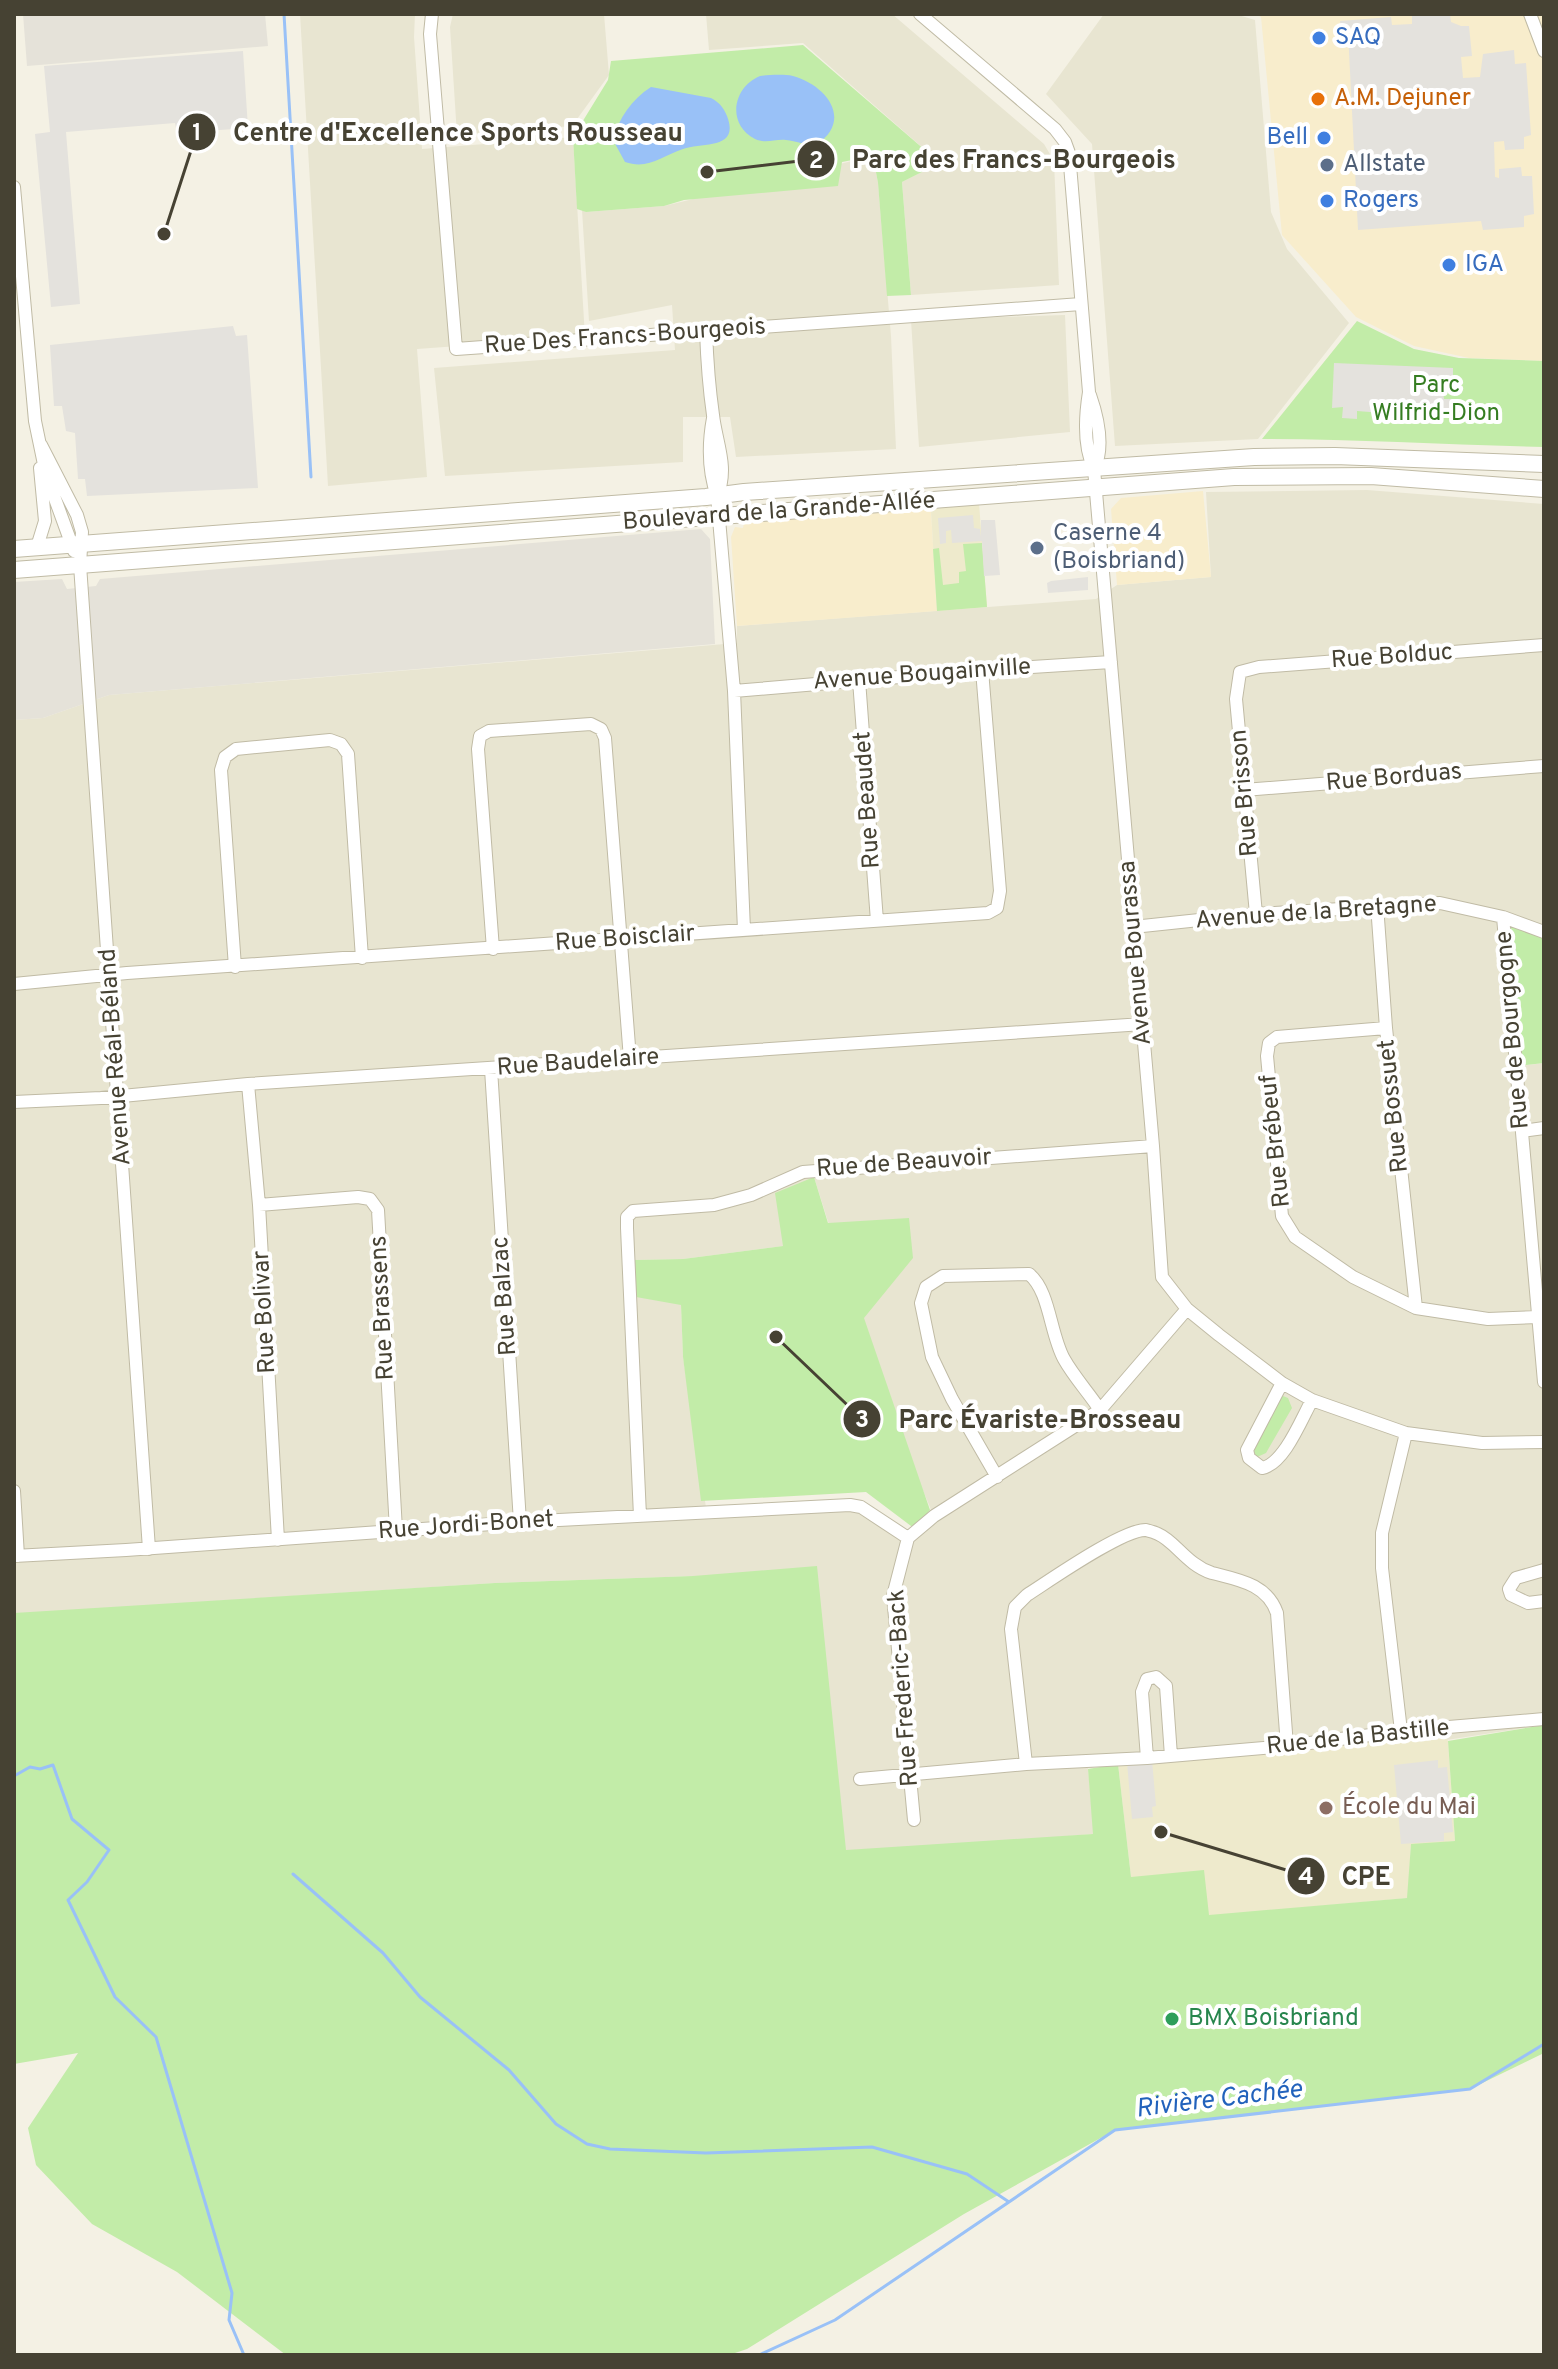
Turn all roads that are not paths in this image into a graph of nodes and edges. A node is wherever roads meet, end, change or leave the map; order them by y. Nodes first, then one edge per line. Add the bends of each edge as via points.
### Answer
1 (432, 14) edge
2 (920, 14) edge
3 (1530, 14) edge
4 (1544, 51) edge
5 (14, 187) edge
6 (1081, 304) junction
7 (706, 331) junction
8 (41, 445) junction
9 (1544, 464) edge
10 (1094, 469) junction
11 (1095, 488) junction
12 (1544, 489) edge
13 (717, 496) junction
14 (719, 517) junction
15 (76, 544) junction
16 (37, 547) junction
17 (14, 549) edge
18 (80, 565) junction
19 (14, 570) edge
20 (1544, 645) edge
21 (1111, 662) junction
22 (982, 670) junction
23 (1240, 672) joint
24 (859, 680) junction
25 (734, 691) junction
26 (1544, 766) edge
27 (1244, 790) junction
28 (1377, 905) junction
29 (1256, 914) junction
30 (1503, 917) junction
31 (877, 921) junction
32 (1133, 927) junction
33 (744, 930) junction
34 (1544, 932) edge
35 (621, 939) junction
36 (493, 949) junction
37 (362, 958) junction
38 (235, 967) junction
39 (110, 976) junction
40 (14, 984) edge
41 (1143, 1024) junction
42 (1386, 1028) junction
43 (630, 1059) junction
44 (491, 1069) junction
45 (248, 1084) junction
46 (119, 1096) junction
47 (14, 1102) edge
48 (1544, 1128) edge
49 (1522, 1131) junction
50 (1153, 1146) junction
51 (259, 1205) junction
52 (1416, 1308) junction
53 (1187, 1309) junction
54 (1538, 1317) junction
55 (1544, 1382) edge
56 (1282, 1383) junction
57 (1312, 1400) junction
58 (1100, 1410) junction
59 (1406, 1433) junction
60 (1544, 1442) edge
61 (997, 1477) junction
62 (14, 1491) edge
63 (640, 1516) junction
64 (520, 1522) junction
65 (396, 1530) junction
66 (908, 1538) junction
67 (278, 1540) junction
68 (149, 1549) junction
69 (16, 1556) edge
70 (1544, 1570) edge
71 (1544, 1601) edge
72 (1544, 1719) edge
73 (1401, 1731) junction
74 (1287, 1746) junction
75 (1171, 1756) junction
76 (1147, 1758) junction
77 (1026, 1764) junction
78 (909, 1773) junction
79 (860, 1779) dead end
80 (914, 1820) dead end

1 - 7 street, Rue Des Francs-Bourgeois via 456,349
2 - 6 street via 1065,142
3 - 4 street
5 - 8 street via 32,403
6 - 7 street, Rue Des Francs-Bourgeois
6 - 10 street via 1089,392 1085,415
7 - 13 street via 723,481
8 - 15 street, Avenue Réal-Béland via 74,507 81,527
8 - 16 street via 45,521
9 - 10 street, Boulevard de la Grande-Allée via 1298,456
10 - 11 street, Avenue Bourassa
10 - 13 street, Boulevard de la Grande-Allée
11 - 12 street, Boulevard de la Grande-Allée via 1234,477 1371,476
11 - 14 street, Boulevard de la Grande-Allée
11 - 21 street, Avenue Bourassa
13 - 14 street
13 - 15 street, Boulevard de la Grande-Allée
14 - 18 street, Boulevard de la Grande-Allée
14 - 25 street
15 - 16 street, Boulevard de la Grande-Allée
15 - 18 street, Avenue Réal-Béland
16 - 17 street, Boulevard de la Grande-Allée
18 - 19 street, Boulevard de la Grande-Allée
18 - 39 street, Avenue Réal-Béland
20 - 23 street, Rue Bolduc
21 - 22 street, Avenue Bougainville
21 - 32 street, Avenue Bourassa
22 - 24 street, Avenue Bougainville
22 - 31 street, Rue Boisclair via 1000,891 997,908 988,913
23 - 27 street, Rue Brisson via 1236,699
24 - 25 street, Avenue Bougainville
24 - 31 street, Rue Beaudet
25 - 33 street
26 - 27 street, Rue Borduas
27 - 29 street, Rue Brisson
28 - 29 street, Avenue de la Bretagne
28 - 30 street, Avenue de la Bretagne via 1440,903
28 - 42 street, Rue Bossuet
29 - 32 street, Avenue de la Bretagne
30 - 34 street, Avenue de la Bretagne
30 - 49 street, Rue de Bourgogne
31 - 33 street, Rue Boisclair
32 - 41 street, Avenue Bourassa
33 - 35 street, Rue Boisclair
35 - 36 street, Rue Boisclair
35 - 36 street via 605,738 591,724 532,727 480,736
35 - 43 street
36 - 37 street, Rue Boisclair
37 - 38 street, Rue Boisclair
37 - 38 street via 348,754 330,740 236,749 225,757 221,770
38 - 39 street, Rue Boisclair
39 - 40 street, Rue Boisclair
39 - 46 street, Avenue Réal-Béland
41 - 43 street, Rue Baudelaire
41 - 50 street, Avenue Bourassa
42 - 52 street, Rue Bossuet
42 - 52 street, Rue Brébeuf via 1277,1037 1269,1043 1282,1216 1306,1245 1353,1277
43 - 44 street, Rue Baudelaire
44 - 45 street, Rue Baudelaire
44 - 64 street, Rue Balzac
45 - 46 street, Rue Baudelaire
45 - 51 street, Rue Bolivar
46 - 47 street, Rue Baudelaire
46 - 68 street, Avenue Réal-Béland
48 - 49 street
49 - 54 street, Rue de Bourgogne
50 - 53 street, Avenue Bourassa via 1162,1277
50 - 63 street, Rue de Beauvoir via 803,1172 714,1205 633,1211 627,1228
51 - 65 street, Rue Brassens via 358,1197 370,1199 378,1210
51 - 67 street, Rue Bolivar
52 - 54 street, Rue Brébeuf via 1488,1319
53 - 56 street, Avenue Bourassa
53 - 58 street
54 - 55 street, Rue de Bourgogne
56 - 57 street, Avenue Bourassa
56 - 57 street via 1247,1450 1262,1468 1280,1456
57 - 59 street, Avenue Bourassa
58 - 61 street
58 - 61 street via 1064,1359 1042,1290 1029,1274 943,1276 926,1287 921,1303 932,1357
59 - 60 street, Avenue Bourassa via 1482,1443
59 - 73 street via 1382,1533
61 - 66 street
62 - 69 street
63 - 64 street, Rue Jordi-Bonet
63 - 66 street, Rue Jordi-Bonet via 850,1505
64 - 65 street, Rue Jordi-Bonet
65 - 67 street, Rue Jordi-Bonet
66 - 78 street, Rue Frederic-Back via 893,1596
67 - 68 street, Rue Jordi-Bonet
68 - 69 street, Rue Jordi-Bonet
70 - 71 street via 1516,1578 1509,1589 1528,1603
72 - 73 street, Rue de la Bastille
73 - 74 street, Rue de la Bastille
74 - 75 street, Rue de la Bastille
74 - 77 street via 1273,1600 1256,1586 1206,1571 1161,1535 1144,1530 1111,1543 1015,1607 1011,1629
75 - 76 street, Rue de la Bastille
75 - 76 street via 1166,1686 1156,1677 1147,1679 1142,1692
76 - 77 street, Rue de la Bastille
77 - 78 street, Rue de la Bastille
78 - 79 street, Rue de la Bastille
78 - 80 street, Rue Frederic-Back

